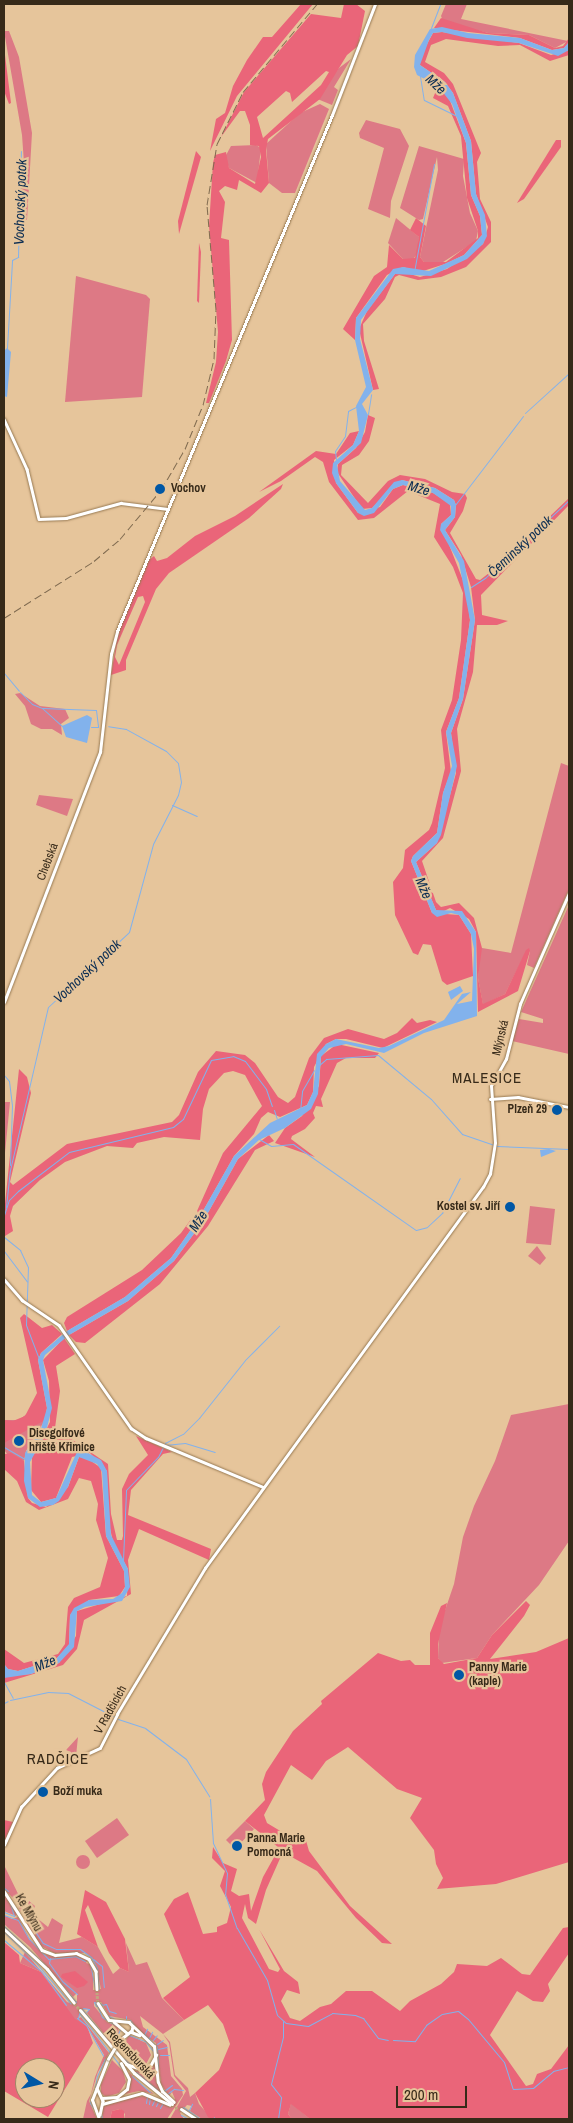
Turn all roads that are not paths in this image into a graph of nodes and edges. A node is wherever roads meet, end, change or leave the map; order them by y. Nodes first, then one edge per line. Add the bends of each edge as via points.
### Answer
1 (375, 4) edge
2 (4, 419) edge
3 (169, 509) junction
4 (569, 894) edge
5 (4, 1002) edge
6 (490, 1099) junction
7 (569, 1108) edge
8 (4, 1279) edge
9 (263, 1487) junction
10 (4, 1845) edge
11 (4, 1892) edge
12 (4, 1929) edge
13 (97, 1989) tunnel mouth
14 (74, 2003) tunnel mouth
15 (98, 2003) tunnel mouth
16 (80, 2010) tunnel mouth
17 (110, 2020) junction
18 (125, 2023) junction
19 (134, 2027) junction
20 (123, 2029) junction
21 (129, 2033) junction
22 (142, 2036) junction
23 (120, 2040) junction
24 (156, 2052) junction
25 (119, 2058) junction
26 (97, 2084) junction
27 (94, 2097) junction
28 (101, 2097) junction
29 (173, 2104) junction
30 (102, 2105) junction
31 (95, 2106) junction
32 (182, 2110) tunnel mouth
33 (99, 2119) edge
34 (196, 2119) edge

1 - 3 main road, Chebská
2 - 3 street via 28,469 39,519 66,518 121,503
3 - 5 main road, Chebská via 114,639 104,726 95,765
4 - 6 street, Mlýnská via 520,1004 506,1059 496,1075
6 - 7 street via 518,1097
6 - 9 street, V Radčicích via 494,1146 490,1174
8 - 9 street via 23,1301 58,1325 131,1428 164,1446
9 - 10 street, V Radčicích via 213,1557 117,1714 100,1748 57,1768 21,1807
11 - 13 street, Ke Mlýnu via 42,1950 55,1955 76,1953 89,1959 96,1971
12 - 14 main road via 47,1969
15 - 17 street
16 - 25 main road, Regensburská
17 - 18 street
17 - 20 street
18 - 19 street via 130,2022
18 - 20 street
19 - 21 street
19 - 22 main road
20 - 21 street
20 - 23 street
21 - 22 main road
21 - 23 street
22 - 24 main road via 152,2043
23 - 26 street, bridge
24 - 25 main road via 152,2064 143,2070 133,2068
24 - 29 main road via 158,2082
25 - 28 main road via 128,2074 128,2086 119,2096
25 - 29 main road, Regensburská
26 - 27 street
26 - 28 street
27 - 28 street
27 - 31 street
28 - 30 street
29 - 30 main road via 142,2093
30 - 31 street
30 - 33 street
31 - 33 street
32 - 34 main road

